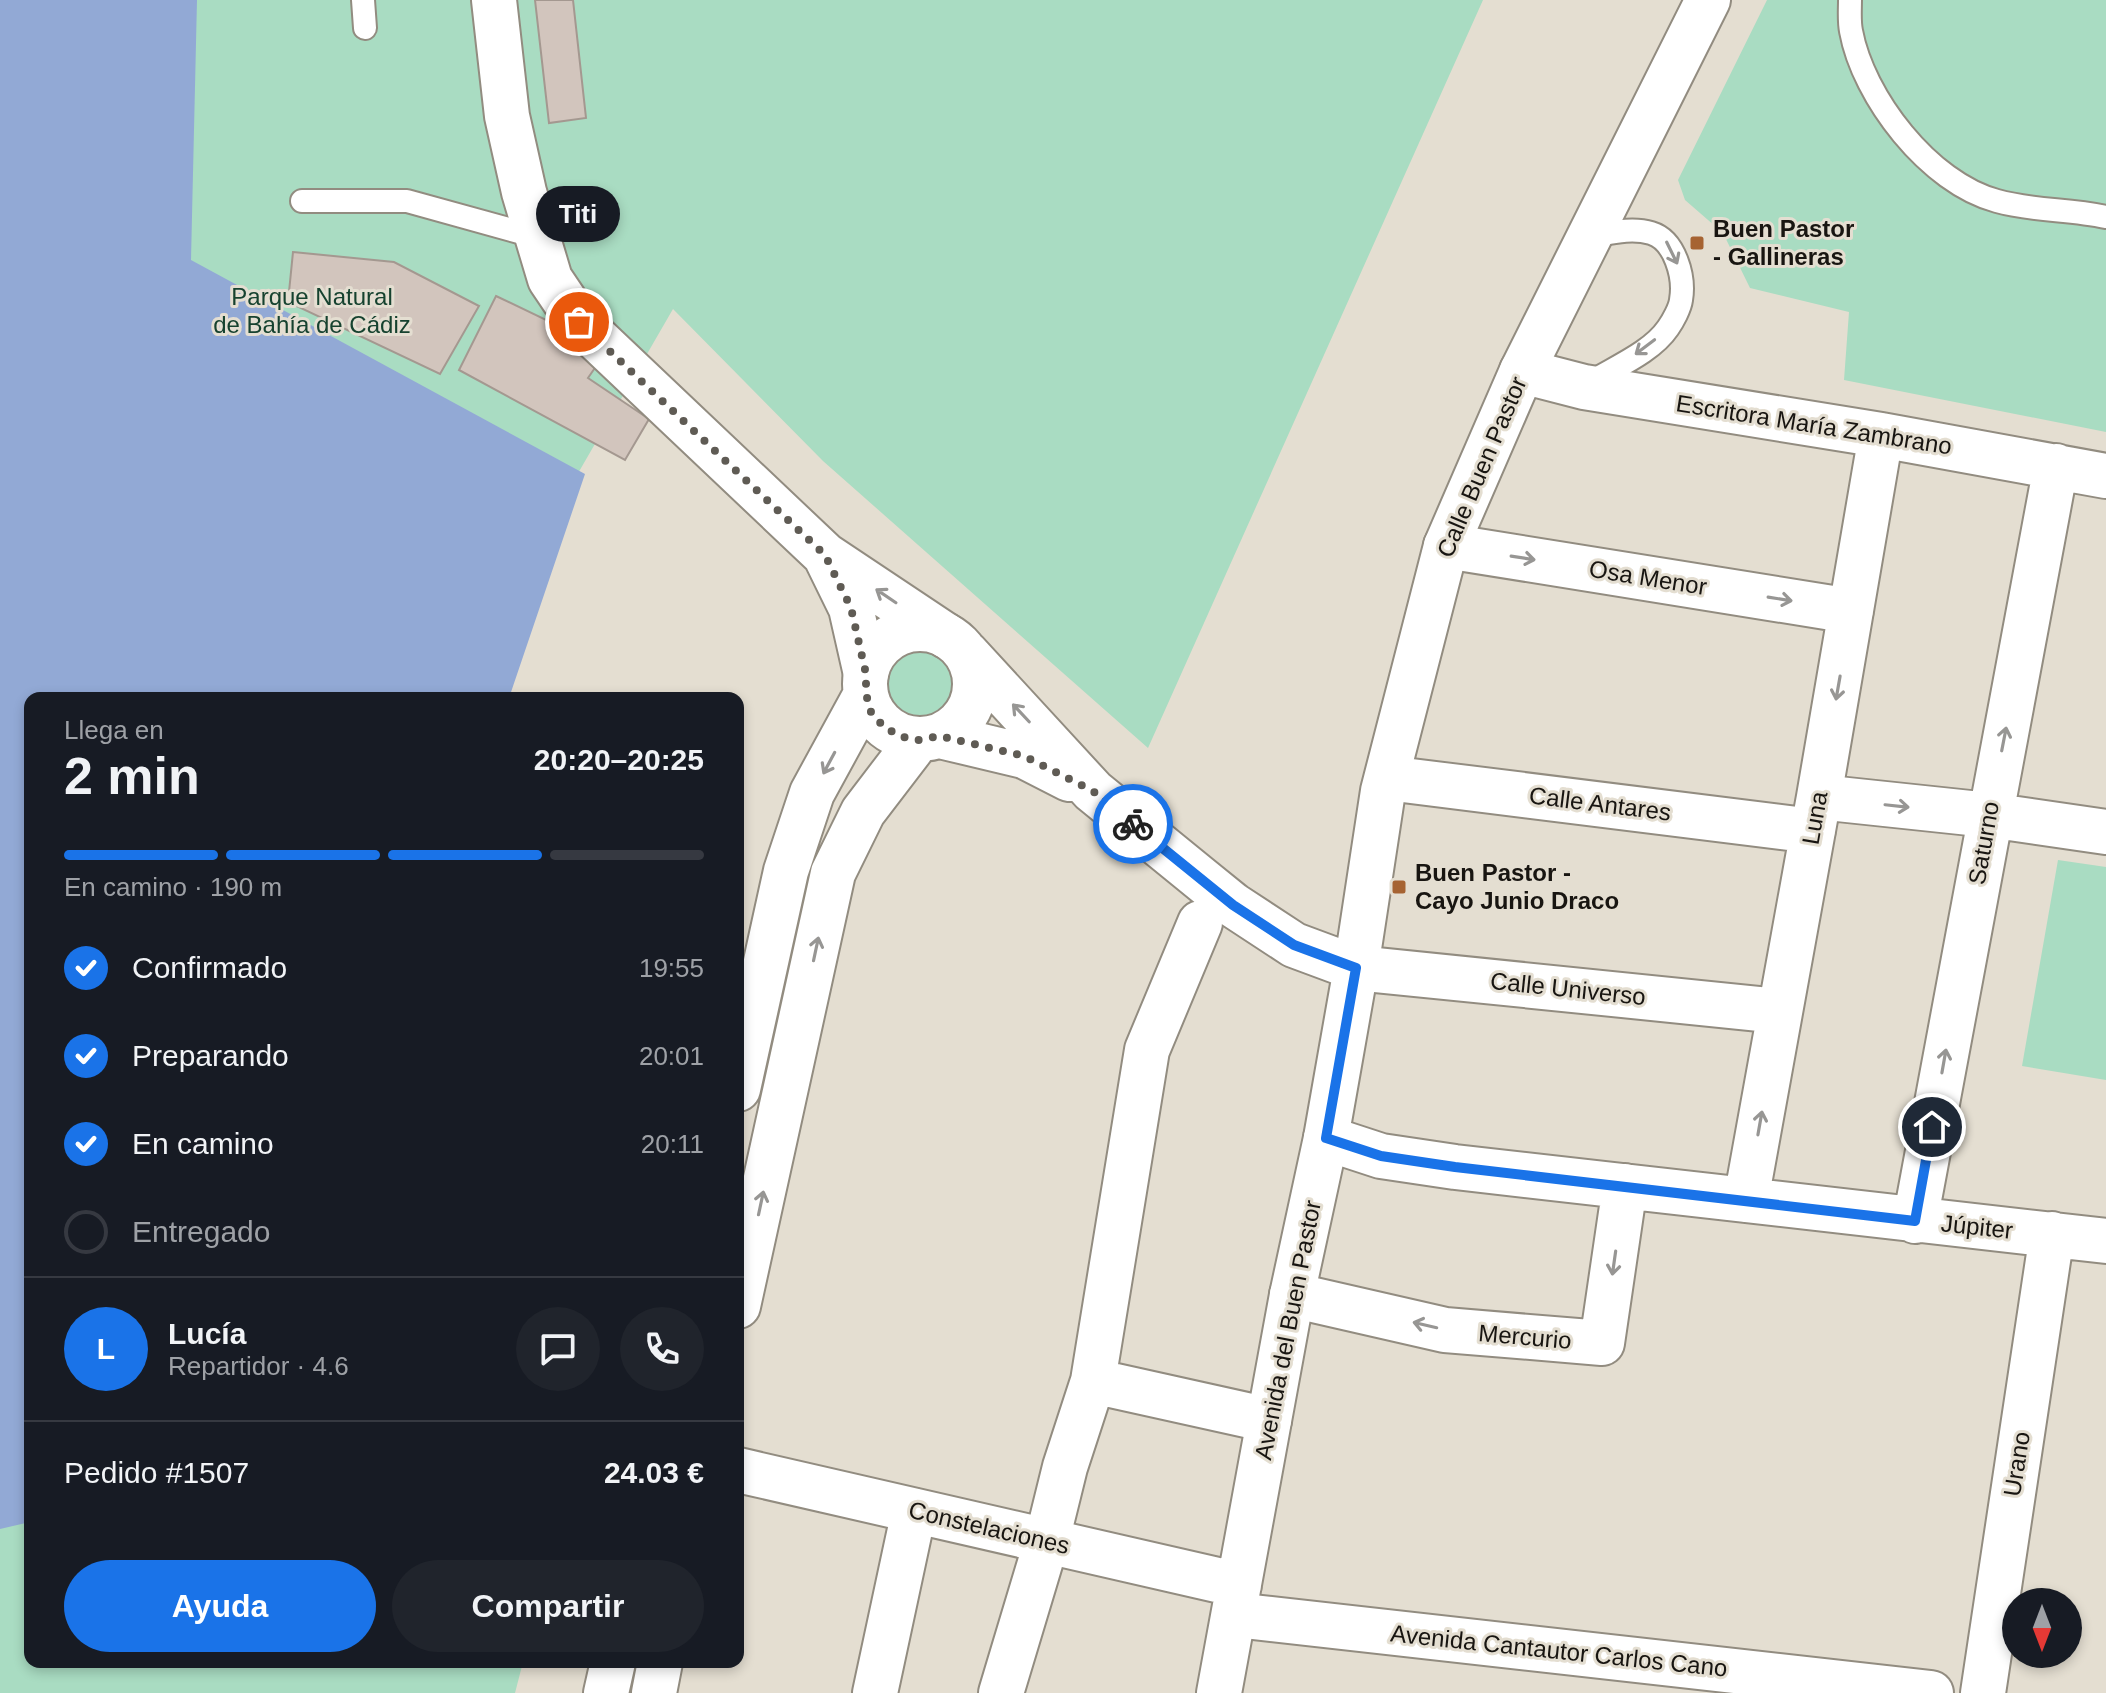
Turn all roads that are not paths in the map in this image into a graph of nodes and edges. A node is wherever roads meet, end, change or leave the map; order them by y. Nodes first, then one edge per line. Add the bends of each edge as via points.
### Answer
1 (363, 0) edge
2 (494, 0) edge
3 (1708, 0) edge
4 (1850, 0) edge
5 (365, 28) dead end
6 (302, 201) dead end
7 (2106, 217) edge
8 (1590, 236) junction
9 (537, 237) junction
10 (1522, 371) junction
11 (1584, 387) junction
12 (1881, 435) junction
13 (2056, 466) junction
14 (2106, 476) edge
15 (1446, 546) junction
16 (825, 555) junction
17 (1851, 611) junction
18 (957, 645) junction
19 (866, 684) junction
20 (929, 738) junction
21 (1387, 778) junction
22 (1093, 791) junction
23 (1816, 814) junction
24 (1989, 815) junction
25 (2106, 832) edge
26 (1200, 923) dead end
27 (1356, 968) junction
28 (1780, 1011) junction
29 (744, 1062) edge
30 (1326, 1138) junction
31 (1625, 1186) junction
32 (1746, 1200) junction
33 (1915, 1221) junction
34 (2052, 1234) junction
35 (2106, 1241) edge
36 (744, 1279) edge
37 (1292, 1295) junction
38 (1093, 1381) junction
39 (1269, 1420) junction
40 (744, 1471) edge
41 (914, 1511) junction
42 (1047, 1540) junction
43 (1237, 1600) junction
44 (612, 1668) edge
45 (659, 1668) edge
46 (606, 1693) edge
47 (654, 1693) edge
48 (875, 1693) edge
49 (1001, 1693) edge
50 (1219, 1693) edge
51 (1931, 1693) edge
52 (1983, 1693) edge

1 - 5 lane
2 - 9 street via 507,116
3 - 8 street, Calle Buen Pastor
4 - 7 lane via 1850,30 1866,79 1894,124 1933,163 1994,201
6 - 9 lane via 407,201
8 - 10 street, Calle Buen Pastor
8 -> 11 lane via 1633,231 1664,238 1681,279 1681,302 1667,330
9 - 16 street via 550,279 579,322
10 - 11 street, Escritora María Zambrano
10 - 15 street, Calle Buen Pastor
11 - 12 street, Escritora María Zambrano
12 - 13 street, Escritora María Zambrano
12 - 17 street, Luna
13 - 14 street, Escritora María Zambrano
24 -> 13 street, Saturno
15 -> 17 street, Osa Menor
15 - 21 street, Calle Buen Pastor
18 -> 16 street
16 - 19 street via 851,608
17 -> 23 street, Luna
18 - 19 street via 932,631 897,634 871,657
18 - 20 street via 973,669 973,701 955,728
22 -> 18 street
19 - 20 street via 871,712 883,726 899,736
19 -> 29 street via 812,793 786,871
20 - 22 street via 1024,756
36 -> 20 street via 833,873 863,812
21 - 23 street, Calle Antares
21 - 27 street, Calle Buen Pastor
22 - 27 street, Calle Universo via 1233,905 1294,945
23 -> 24 street, Calle Antares
23 - 28 street, Luna
24 - 25 street, Calle Antares
33 -> 24 street, Saturno
26 - 38 street via 1147,1050
27 - 28 street, Calle Universo
27 - 30 street, Avenida del Buen Pastor
32 -> 28 street, Luna
30 - 31 street, Júpiter via 1381,1156
30 - 37 street, Avenida del Buen Pastor
31 - 32 street, Júpiter
31 -> 37 street, Mercurio via 1602,1343 1445,1330
32 - 33 street, Júpiter
33 - 34 street, Júpiter
34 - 35 street, Júpiter
34 - 52 street, Urano
37 - 39 street, Avenida del Buen Pastor
38 - 39 street
38 - 42 street
39 - 43 street, Avenida del Buen Pastor
40 - 41 street, Constelaciones
41 - 42 street, Constelaciones
41 - 48 street
42 - 43 street, Constelaciones
42 - 49 street
43 - 50 street, Avenida del Buen Pastor
43 - 51 street, Avenida Cantautor Carlos Cano
44 - 46 street
45 - 47 street

